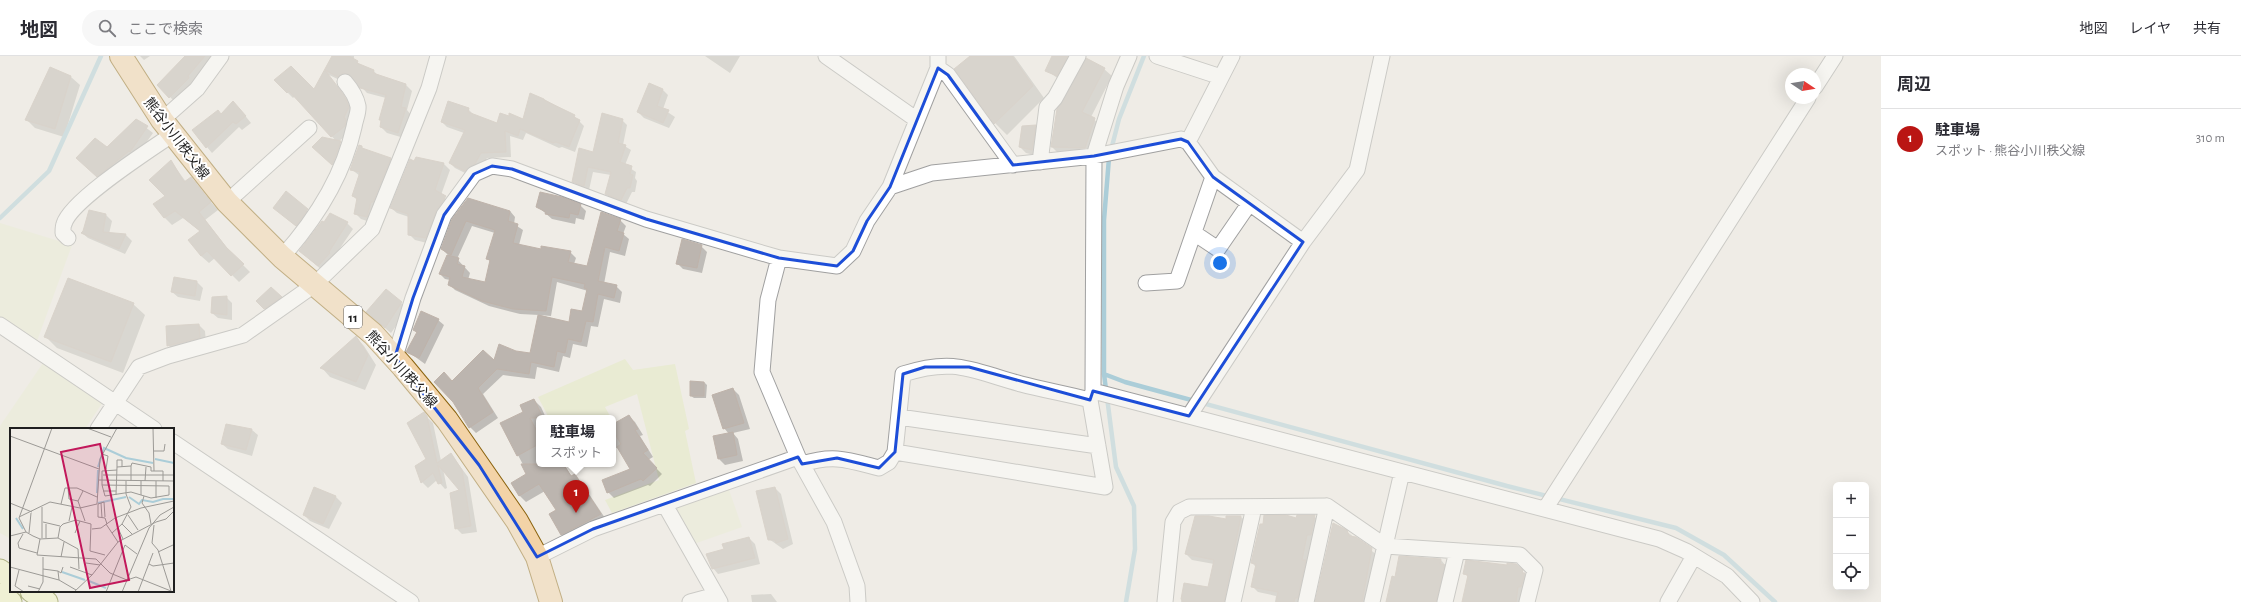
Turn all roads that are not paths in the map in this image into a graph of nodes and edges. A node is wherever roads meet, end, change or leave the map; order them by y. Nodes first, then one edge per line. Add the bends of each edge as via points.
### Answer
1 (121, 56) edge
2 (221, 56) edge
3 (438, 56) edge
4 (826, 56) edge
5 (1078, 56) edge
6 (1127, 56) edge
7 (1157, 56) edge
8 (1232, 56) edge
9 (1382, 56) edge
10 (1835, 56) edge
11 (938, 62) edge
12 (1221, 77) junction
13 (1821, 78) edge
14 (345, 82) dead end
15 (1804, 104) edge
16 (917, 120) junction
17 (167, 127) junction
18 (309, 128) dead end
19 (1188, 142) junction
20 (1094, 156) junction
21 (1040, 162) junction
22 (1013, 165) junction
23 (1213, 177) junction
24 (890, 187) junction
25 (227, 202) junction
26 (1249, 204) junction
27 (1194, 233) junction
28 (68, 238) dead end
29 (1303, 242) junction
30 (282, 257) junction
31 (779, 258) junction
32 (1146, 283) dead end
33 (314, 285) junction
34 (0, 325) edge
35 (395, 357) junction
36 (1093, 394) junction
37 (115, 402) junction
38 (1189, 416) junction
39 (899, 417) junction
40 (99, 428) edge
41 (153, 428) edge
42 (174, 443) edge
43 (1098, 446) junction
44 (895, 452) junction
45 (800, 460) junction
46 (1402, 472) junction
47 (665, 505) junction
48 (1327, 506) junction
49 (1254, 507) junction
50 (1545, 509) junction
51 (1385, 546) junction
52 (1457, 551) junction
53 (1694, 556) junction
54 (537, 557) junction
55 (7, 572) edge
56 (32, 592) edge
57 (0, 594) edge
58 (718, 598) edge
59 (1748, 600) edge
60 (549, 601) edge
61 (3, 602) edge
62 (12, 602) edge
63 (47, 602) edge
64 (411, 602) edge
65 (690, 602) edge
66 (858, 602) edge
67 (1165, 602) edge
68 (1233, 602) edge
69 (1306, 602) edge
70 (1372, 602) edge
71 (1445, 602) edge
72 (1526, 602) edge
73 (1668, 602) edge

1 - 17 main road, 熊谷小川秩父線 / 11
2 - 17 street
3 - 33 street via 429,88 372,229
4 - 16 street
5 - 21 street via 1047,107
6 - 20 street
7 - 12 street
8 - 12 street
9 - 29 street via 1357,170
10 - 13 street
11 - 16 street
11 - 22 street
12 - 19 street
14 - 30 street via 354,94 358,107 340,171 308,228
15 - 50 street
16 - 24 street
17 - 25 main road, 熊谷小川秩父線 / 11
17 - 28 street via 74,209 64,224 63,233
18 - 25 street
19 - 20 street via 1182,139
19 - 23 street
20 - 21 street
20 - 36 street
21 - 22 street
22 - 24 street via 932,173
23 - 26 street
23 - 27 street
24 - 31 street via 867,221 853,250 837,266
25 - 30 main road, 熊谷小川秩父線 / 11
26 - 27 street via 1218,249
26 - 29 street
27 - 32 street via 1177,281
29 - 38 street
30 - 33 main road, 熊谷小川秩父線 / 11
31 - 35 street via 646,219 512,169 492,166 474,174 444,215 413,298
31 - 45 street via 768,300 762,372
33 - 35 main road, 熊谷小川秩父線 / 11 via 373,334
33 - 37 street via 243,335 139,367
34 - 37 street
35 - 54 main road, 熊谷小川秩父線 / 11 via 479,464 517,521
36 - 38 street
36 - 39 street via 1021,383 952,365 925,367 903,374
36 - 43 street
37 - 40 street
37 - 41 street
38 - 46 street
39 - 43 street
39 - 44 street
42 - 64 street
43 - 44 street via 1105,487
44 - 45 street via 889,462 879,468 837,458
45 - 47 street
45 - 66 street via 834,522 857,586
46 - 50 street
46 - 51 street
47 - 54 street via 593,530
47 - 58 street
48 - 49 street
48 - 51 street
48 - 69 street
49 - 67 street via 1189,508 1179,512 1174,522
49 - 68 street
50 - 53 street via 1659,539
51 - 52 street
51 - 70 street
52 - 71 street
52 - 72 street via 1520,555 1534,570
53 - 59 street via 1728,576
53 - 73 street
54 - 60 main road, 熊谷小川秩父線 / 11
55 - 57 street
56 - 63 main road
57 - 61 street
57 - 62 main road
58 - 65 street

